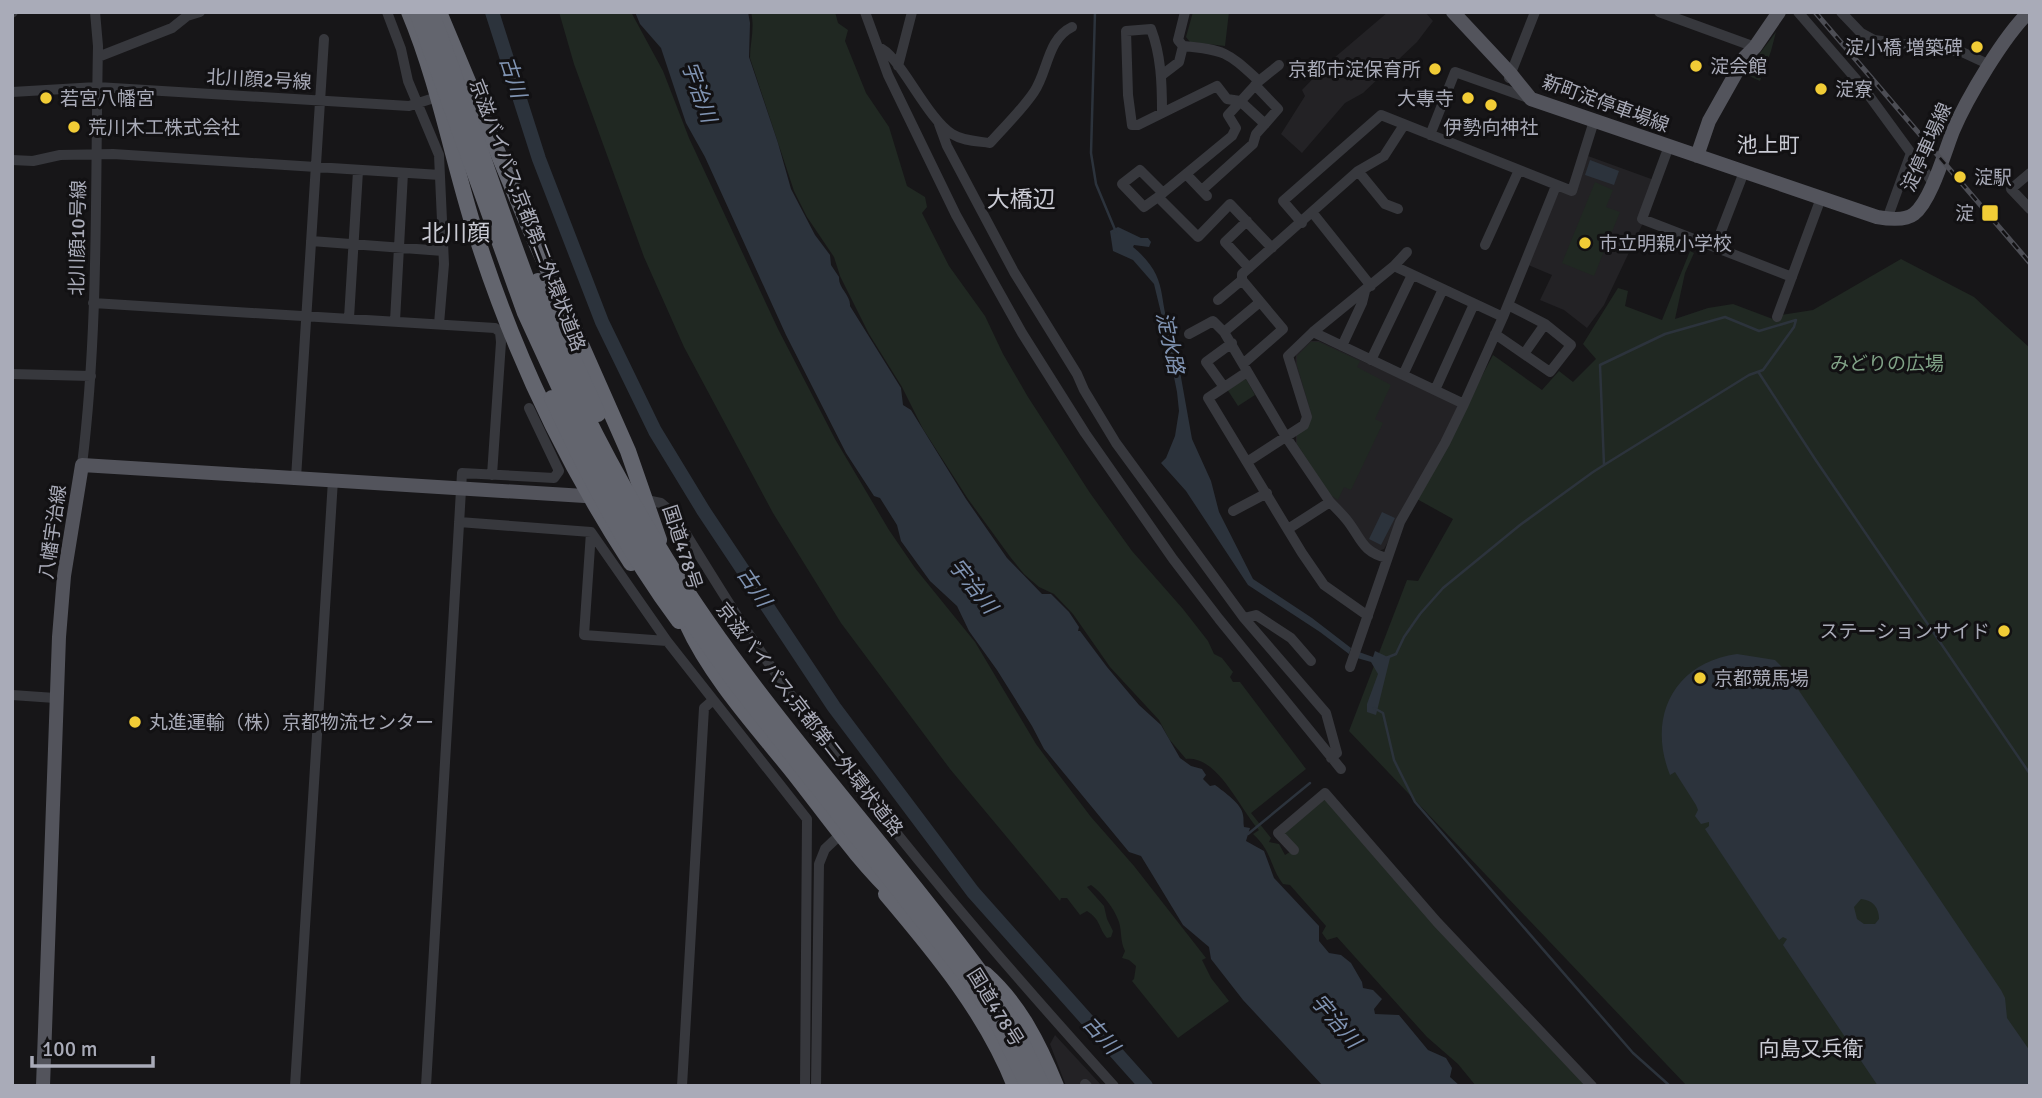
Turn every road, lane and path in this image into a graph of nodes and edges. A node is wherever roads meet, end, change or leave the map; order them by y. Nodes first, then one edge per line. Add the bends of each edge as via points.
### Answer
1 (95, 12) edge
2 (200, 12) edge
3 (387, 12) edge
4 (409, 12) edge
5 (417, 12) edge
6 (430, 12) edge
7 (439, 12) edge
8 (865, 12) edge
9 (912, 12) edge
10 (1185, 12) edge
11 (1453, 12) edge
12 (1535, 12) edge
13 (1659, 12) edge
14 (1779, 12) edge
15 (1798, 12) edge
16 (1841, 12) edge
17 (2029, 12) edge
18 (1126, 18) dead end
19 (1072, 27) dead end
20 (1126, 31) junction
21 (324, 39) dead end
22 (1183, 46) junction
23 (878, 47) junction
24 (1755, 47) junction
25 (456, 56) junction
26 (98, 57) junction
27 (1279, 65) dead end
28 (1990, 65) junction
29 (898, 66) junction
30 (1510, 73) junction
31 (1162, 75) junction
32 (1257, 83) junction
33 (97, 87) junction
34 (895, 88) junction
35 (1504, 90) junction
36 (12, 92) edge
37 (437, 97) junction
38 (1531, 99) junction
39 (320, 100) junction
40 (1240, 101) junction
41 (418, 103) junction
42 (1162, 111) junction
43 (936, 120) junction
44 (1594, 121) junction
45 (1265, 124) junction
46 (1404, 125) junction
47 (1430, 135) junction
48 (1232, 136) junction
49 (1669, 146) junction
50 (452, 148) junction
51 (1245, 151) junction
52 (1911, 153) junction
53 (96, 155) junction
54 (1697, 156) junction
55 (12, 160) edge
56 (316, 167) junction
57 (1519, 170) junction
58 (358, 171) junction
59 (1358, 171) junction
60 (1744, 172) junction
61 (403, 173) junction
62 (2030, 173) edge
63 (1186, 174) junction
64 (440, 175) junction
65 (1933, 183) junction
66 (1556, 186) junction
67 (1821, 198) junction
68 (1398, 209) dead end
69 (2030, 209) edge
70 (1312, 212) junction
71 (1886, 219) junction
72 (1247, 221) junction
73 (1302, 223) junction
74 (311, 241) junction
75 (354, 244) junction
76 (1485, 245) dead end
77 (399, 247) junction
78 (1715, 247) junction
79 (1272, 248) junction
80 (443, 251) junction
81 (1407, 252) dead end
82 (1394, 266) junction
83 (1249, 268) junction
84 (1412, 275) junction
85 (1792, 277) junction
86 (1242, 280) junction
87 (1368, 288) junction
88 (1443, 289) junction
89 (1218, 300) dead end
90 (1261, 302) junction
91 (93, 303) junction
92 (1474, 304) junction
93 (1508, 305) junction
94 (307, 315) junction
95 (1503, 317) junction
96 (1777, 317) dead end
97 (349, 318) junction
98 (506, 320) junction
99 (395, 321) junction
100 (439, 324) junction
101 (452, 324) junction
102 (1545, 324) junction
103 (1224, 331) junction
104 (1313, 332) junction
105 (1189, 334) dead end
106 (1495, 334) junction
107 (1231, 343) junction
108 (1342, 346) junction
109 (1524, 354) junction
110 (1371, 360) junction
111 (1245, 367) junction
112 (12, 374) edge
113 (1403, 375) junction
114 (91, 376) junction
115 (1224, 387) junction
116 (1435, 390) junction
117 (1464, 404) junction
118 (529, 408) dead end
119 (1286, 437) junction
120 (1247, 462) junction
121 (82, 465) junction
122 (492, 475) junction
123 (296, 478) junction
124 (333, 481) junction
125 (461, 489) junction
126 (1266, 493) junction
127 (590, 497) junction
128 (1330, 502) junction
129 (643, 508) junction
130 (1233, 511) dead end
131 (459, 522) junction
132 (1288, 529) junction
133 (591, 532) junction
134 (1387, 558) junction
135 (1368, 615) junction
136 (1244, 618) junction
137 (667, 641) junction
138 (1353, 657) dead end
139 (692, 660) junction
140 (1311, 661) dead end
141 (12, 695) edge
142 (55, 698) junction
143 (712, 701) junction
144 (764, 722) junction
145 (1331, 758) junction
146 (1341, 769) dead end
147 (876, 807) junction
148 (839, 835) junction
149 (1294, 850) dead end
150 (813, 871) junction
151 (43, 1086) edge
152 (295, 1086) edge
153 (426, 1086) edge
154 (682, 1086) edge
155 (805, 1086) edge
156 (816, 1086) edge
157 (1015, 1086) edge
158 (1028, 1086) edge
159 (1042, 1086) edge
160 (1056, 1086) edge
161 (1114, 1086) edge
162 (1592, 1086) edge

1 - 26 street, 北川顔10号線
2 - 26 street
3 - 41 street
4 - 37 highway, 国道478号
5 - 144 highway, 京滋バイパス;京都第二外環状道路, bridge via 502,254 577,426 657,568
6 - 129 highway, 京滋バイパス;京都第二外環状道路, bridge via 537,307 589,421
7 - 25 highway, 国道478号
8 - 23 street
9 - 29 street
10 - 22 street via 1178,40
11 - 30 main road, 新町淀停車場線
12 - 30 street
13 - 24 street
14 - 24 main road
15 - 52 street via 1862,86
16 - 28 street via 1874,40 1962,52
17 - 28 main road, 淀停車場線
18 - 20 street
19 - 43 street via 1062,32 1035,91 990,143 963,139
20 - 31 street via 1151,29
20 - 42 street via 1132,125
21 - 39 street
22 - 31 street via 1179,62
22 - 32 street via 1225,53
23 - 29 street
23 - 34 street
24 - 54 main road via 1709,121
25 - 129 highway, bridge via 531,265
25 - 129 highway, 国道478号 via 628,451
26 - 33 street, 北川顔10号線
27 - 32 street
28 - 65 main road, 淀停車場線 via 1962,111
29 - 43 street
30 - 35 street
30 - 38 main road, 新町淀停車場線
31 - 42 street
32 - 40 street
32 - 45 street via 1278,109
33 - 36 street, 北川顔2号線
33 - 39 street, 北川顔2号線
33 - 53 street, 北川顔10号線
34 - 43 street
34 - 145 street via 956,215 1085,433 1219,619
35 - 38 street
35 - 47 street via 1455,72
37 - 41 street, 北川顔2号線
37 - 50 highway, 国道478号
38 - 44 main road, 新町淀停車場線
39 - 41 street, 北川顔2号線
39 - 56 street
40 - 42 street via 1227,99 1217,86
40 - 45 street
40 - 48 street via 1228,115 1236,128
41 - 64 street via 439,155
43 - 136 street via 1014,272 1116,443
44 - 49 main road, 新町淀停車場線
44 - 66 street via 1573,191
45 - 51 street
46 - 47 street
46 - 59 street via 1384,156
46 - 73 street via 1381,114 1283,201
47 - 57 street
48 - 51 street
48 - 63 street
49 - 54 main road, 新町淀停車場線
49 - 78 street via 1642,219
50 - 98 highway, 国道478号
50 - 144 highway, bridge via 535,362 621,534 696,644
51 - 63 street via 1205,193
52 - 65 street
52 - 71 street
53 - 55 street
53 - 56 street
53 - 91 street, 北川顔10号線
54 - 60 main road
56 - 58 street
56 - 74 street
57 - 66 street
57 - 76 street
58 - 61 street
58 - 75 street
59 - 68 street via 1385,204
59 - 70 street
60 - 67 main road
60 - 78 street
61 - 64 street
61 - 77 street
62 - 69 street via 2011,189
63 - 72 street via 1160,195 1198,237 1230,204
64 - 80 street
65 - 71 main road, 淀停車場線 via 1913,214
66 - 93 street
67 - 71 main road
67 - 85 street
70 - 73 street
70 - 87 street
72 - 79 street
72 - 83 street via 1225,242
73 - 79 street
74 - 75 street
74 - 94 street
75 - 77 street
75 - 97 street
77 - 80 street
77 - 99 street
78 - 85 street
79 - 83 street
80 - 100 street
81 - 82 street
82 - 84 street
82 - 87 street
83 - 86 street
84 - 88 street
84 - 110 street
85 - 96 street
86 - 89 street
86 - 90 street
87 - 104 street
87 - 108 street
88 - 92 street
88 - 113 street
90 - 103 street
90 - 111 street via 1283,329
91 - 94 street
91 - 114 street, 北川顔10号線
92 - 95 street
92 - 116 street
93 - 95 street
93 - 102 street
94 - 97 street
94 - 123 street
95 - 106 street
97 - 99 street
98 - 101 street
98 - 127 highway, 国道478号
99 - 100 street
100 - 101 street
101 - 122 street via 500,332
102 - 109 street
102 - 109 street via 1571,345 1550,372
103 - 105 street via 1213,321
103 - 107 street
104 - 108 street
104 - 119 street via 1288,356 1307,417 1304,425
106 - 109 street
106 - 117 street
107 - 111 street
107 - 115 street via 1206,362
108 - 110 street
110 - 113 street
111 - 115 street
111 - 119 street
112 - 114 street
113 - 116 street
114 - 121 street, 北川顔10号線
115 - 120 street via 1208,398
116 - 117 street
117 - 134 street via 1400,522
118 - 122 street via 559,471 554,478
119 - 120 street
119 - 128 street
120 - 126 street
121 - 123 main road, 八幡宇治線
121 - 142 main road, 八幡宇治線 via 64,576
122 - 125 street via 462,473
123 - 124 main road, 八幡宇治線
124 - 125 main road, 八幡宇治線
124 - 152 street
125 - 127 main road, 八幡宇治線
125 - 131 street
126 - 130 street
126 - 132 street
127 - 129 main road, 八幡宇治線
127 - 139 highway, 国道478号
128 - 132 street
128 - 134 street via 1365,548
129 - 147 street via 661,503 673,513 790,694
129 - 148 highway, 国道478号 via 692,634
129 - 159 highway, 京滋バイパス;京都第二外環状道路, bridge via 686,590 746,676 983,976 1011,1020
131 - 133 street
131 - 153 street
132 - 135 street via 1324,585
133 - 137 street
133 - 137 street via 584,635
134 - 135 street
135 - 138 street
136 - 140 street via 1256,615 1291,638
136 - 145 street via 1326,713 1337,753
137 - 139 street
139 - 143 street
139 - 148 highway, 国道478号
141 - 142 street
142 - 151 main road, 八幡宇治線
143 - 150 street via 807,819
143 - 154 street via 704,708
144 - 158 highway, 京滋バイパス;京都第二外環状道路, bridge via 972,983 1000,1027
145 - 146 street
147 - 148 street
147 - 161 street via 942,890
148 - 150 street
148 - 157 highway, 国道478号 via 958,984 995,1042
148 - 160 highway, 国道478号 via 890,891 997,984 1039,1046
149 - 162 street via 1278,833 1325,793 1437,922
150 - 155 street
150 - 156 street

